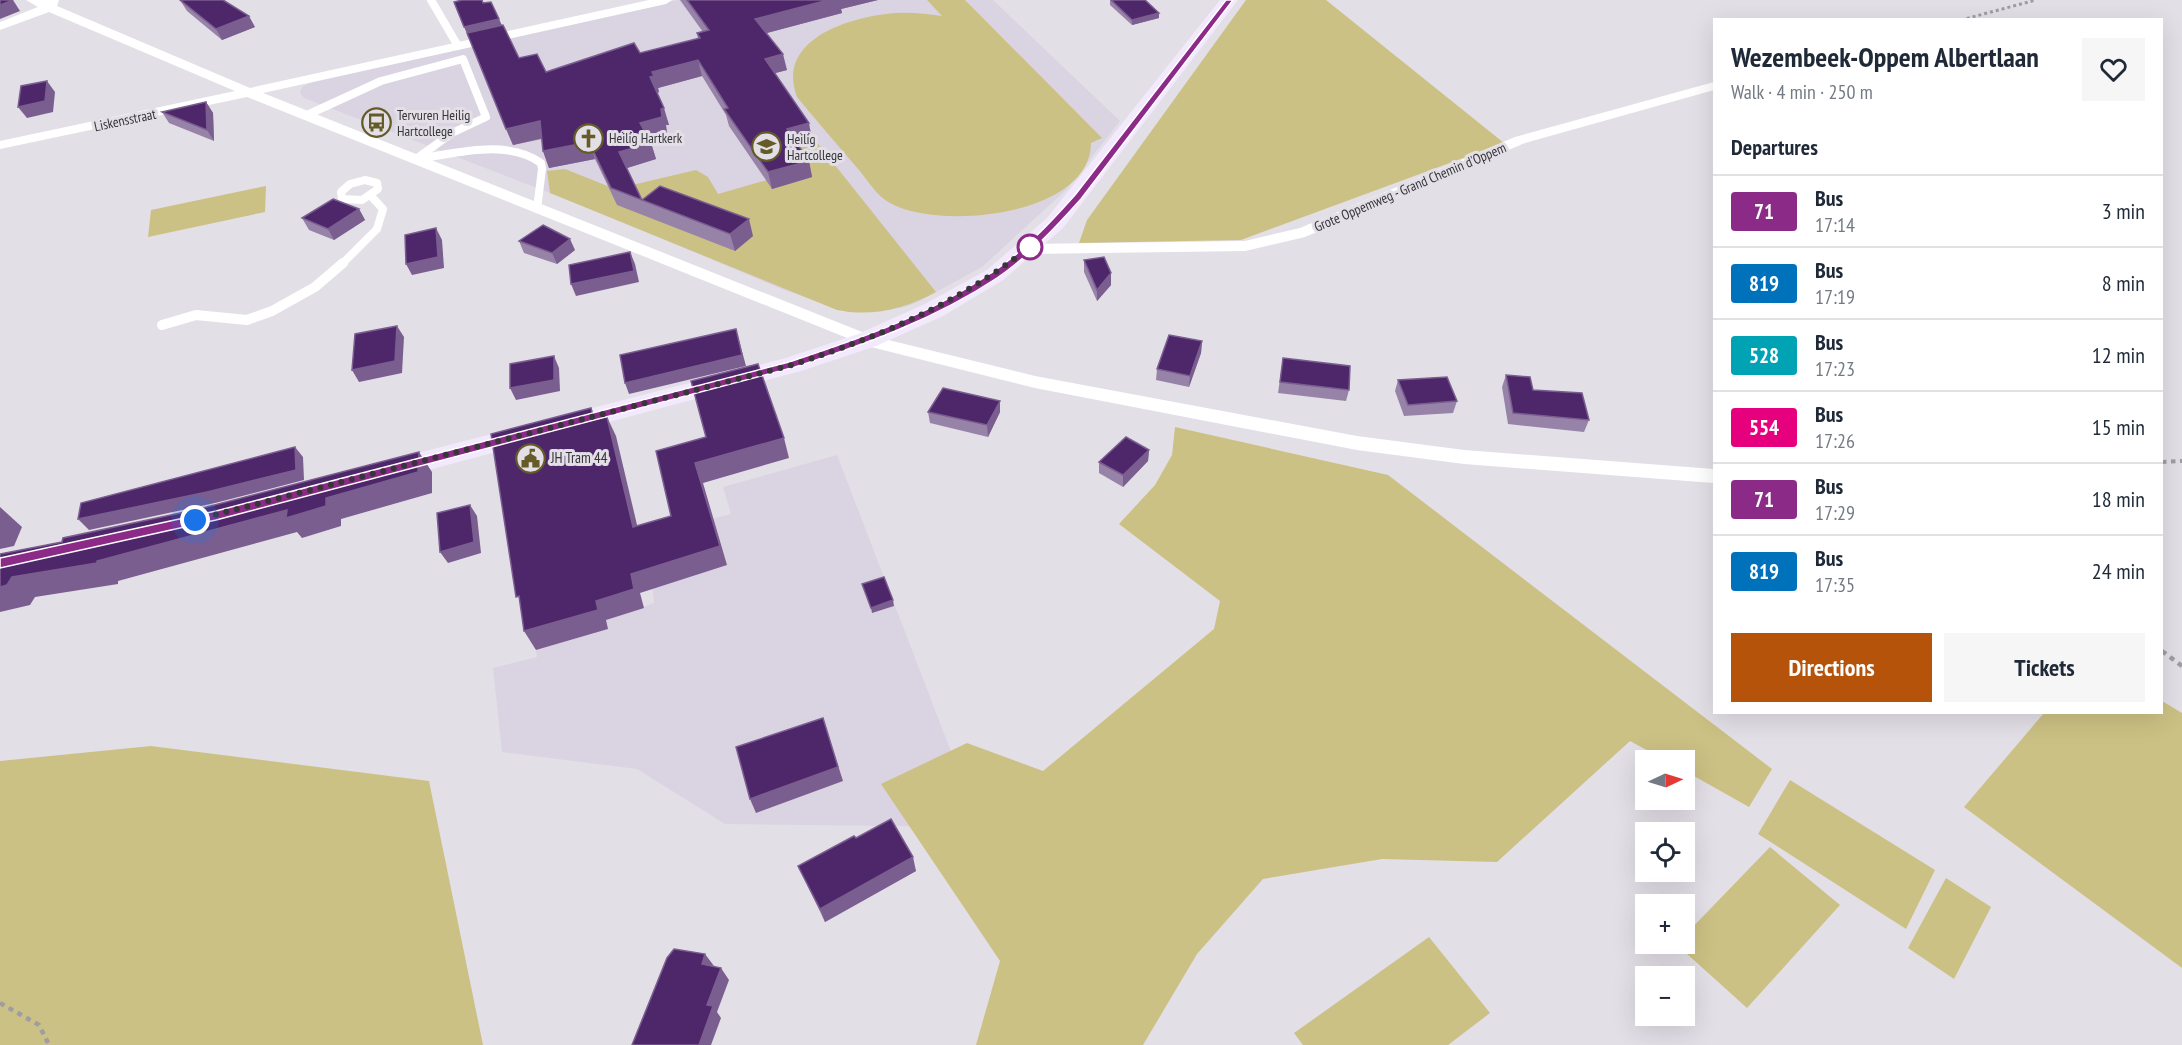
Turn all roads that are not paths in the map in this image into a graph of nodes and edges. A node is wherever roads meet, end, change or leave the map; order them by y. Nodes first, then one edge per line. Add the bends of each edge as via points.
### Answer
1 (32, 0) edge
2 (431, 0) edge
3 (666, 0) edge
4 (1229, 0) edge
5 (53, 4) edge
6 (0, 26) edge
7 (458, 46) junction
8 (1713, 86) edge
9 (250, 93) junction
10 (307, 115) junction
11 (0, 145) edge
12 (416, 159) junction
13 (371, 196) dead end
14 (537, 209) junction
15 (1027, 249) junction
16 (162, 325) dead end
17 (867, 340) junction
18 (1713, 476) edge
19 (359, 478) edge

1 - 5 street
2 - 7 lane
3 - 7 street, Liskensstraat
4 - 15 street via 1078,197
5 - 6 street
5 - 9 street
7 - 9 street, Liskensstraat
8 - 15 street, Grote Oppemweg - Grand Chemin d'Oppem via 1520,140 1360,210 1305,232 1268,241 1245,246
9 - 10 street
9 - 11 street, Liskensstraat
10 - 12 street
10 - 12 lane via 381,81 463,59 486,117 452,133
12 - 14 street
12 - 14 lane via 487,152 530,155 542,169
13 - 16 lane via 382,209 377,229 315,287 247,320 196,315
14 - 17 street
15 - 17 street via 995,275 934,310
17 - 18 street via 1035,382 1357,443 1464,457
17 - 19 street via 792,365

